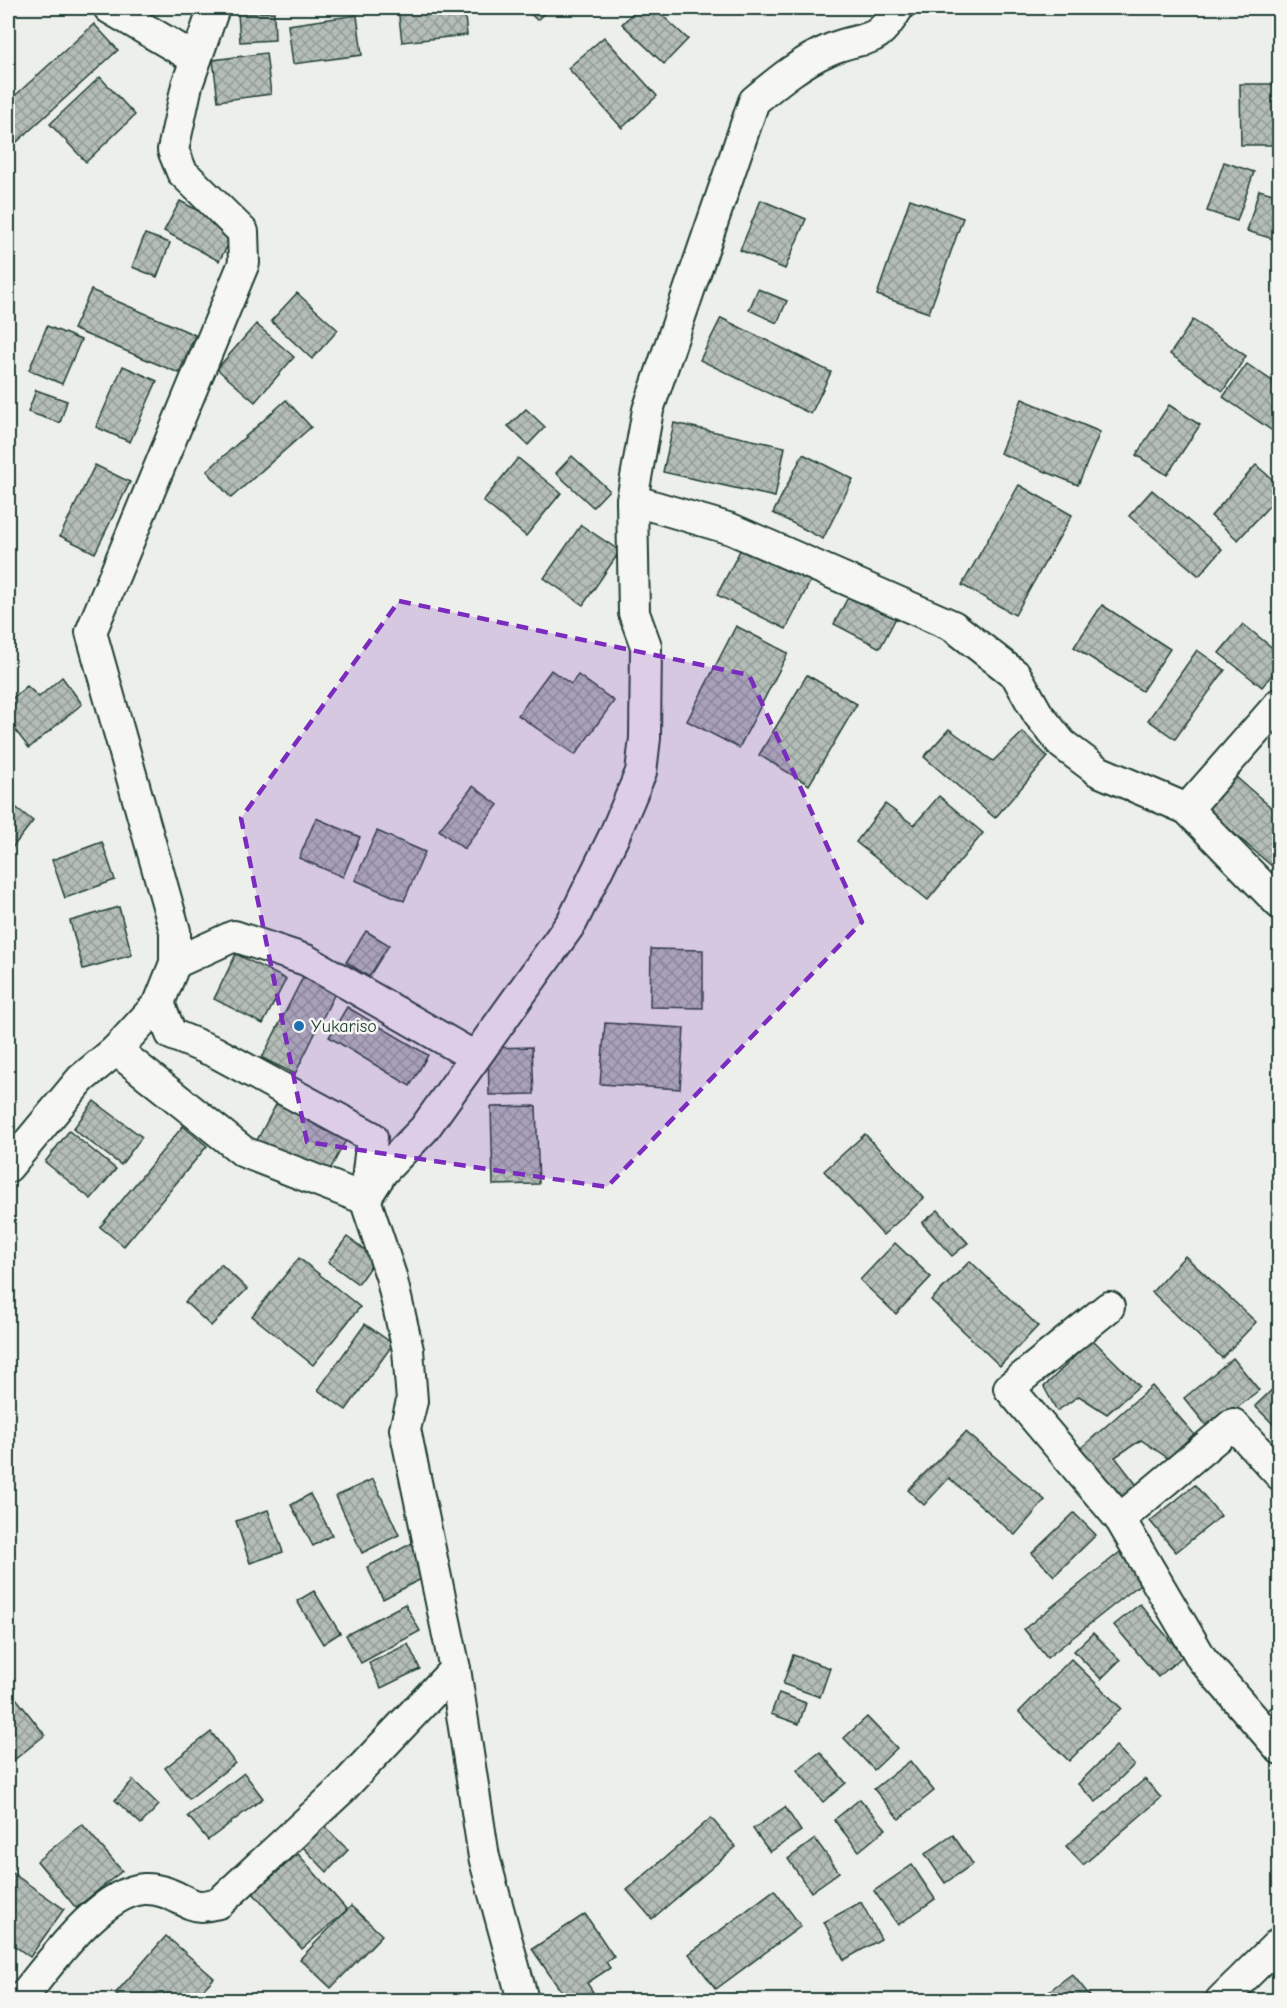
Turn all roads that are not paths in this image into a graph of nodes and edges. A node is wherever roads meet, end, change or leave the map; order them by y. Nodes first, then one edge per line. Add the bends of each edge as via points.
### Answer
1 (109, 8) edge
2 (214, 8) edge
3 (898, 8) edge
4 (196, 59) junction
5 (632, 500) junction
6 (1280, 703) edge
7 (1187, 809) junction
8 (1280, 904) edge
9 (175, 963) junction
10 (159, 1003) junction
11 (116, 1050) junction
12 (475, 1057) junction
13 (8, 1167) edge
14 (365, 1199) junction
15 (1109, 1307) dead end
16 (1280, 1475) edge
17 (1120, 1519) junction
18 (455, 1669) junction
19 (1280, 1749) edge
20 (1280, 1942) edge
21 (8, 1995) edge
22 (18, 2001) edge
23 (523, 2001) edge
24 (1221, 2001) edge

1 - 4 street
2 - 4 street
3 - 5 street via 874,38 832,49 784,75 754,101 648,410
4 - 9 street via 173,150 182,172 243,232 244,263 92,632 175,931
5 - 7 street via 731,529 953,626 1016,675 1038,714 1062,744 1098,771
5 - 12 street via 634,613 646,646 641,772 572,922
6 - 7 street
7 - 8 street
9 - 10 street
9 - 12 street via 234,936 306,960
10 - 11 street
10 - 14 street via 171,1034 215,1052 372,1137
11 - 13 street via 81,1079
11 - 14 street via 244,1152
12 - 14 street via 424,1129 383,1171
14 - 18 street via 391,1276 408,1350 412,1401 405,1429
15 - 17 street via 1009,1388
16 - 17 street via 1233,1424
17 - 19 street via 1202,1659
18 - 22 street via 341,1790 219,1903 199,1906 169,1891 143,1889 113,1901 78,1929
18 - 23 street via 484,1857
20 - 24 street
21 - 22 street

